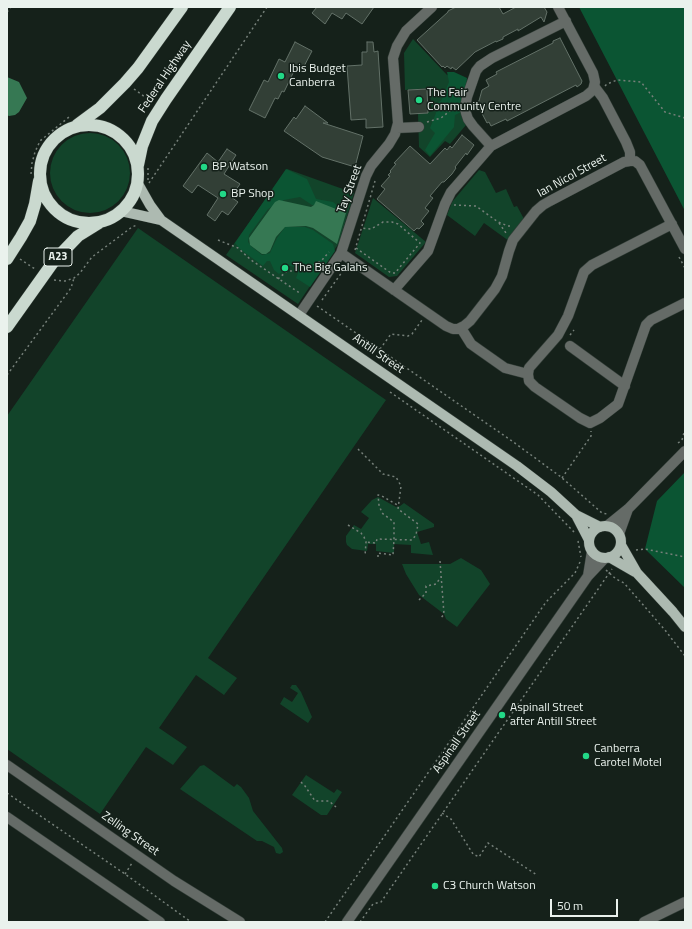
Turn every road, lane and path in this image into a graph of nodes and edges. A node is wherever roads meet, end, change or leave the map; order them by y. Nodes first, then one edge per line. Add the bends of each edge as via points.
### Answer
1 (11, 7) edge
2 (182, 7) edge
3 (230, 7) edge
4 (267, 7) edge
5 (432, 7) edge
6 (558, 7) edge
7 (7, 12) edge
8 (566, 21) junction
9 (125, 83) junction
10 (597, 91) junction
11 (467, 97) junction
12 (160, 108) junction
13 (685, 118) edge
14 (73, 121) junction
15 (419, 127) joint
16 (397, 128) junction
17 (491, 146) junction
18 (685, 148) edge
19 (630, 160) junction
20 (685, 160) edge
21 (138, 169) junction
22 (35, 177) junction
23 (143, 183) junction
24 (445, 204) junction
25 (121, 211) junction
26 (107, 219) junction
27 (162, 220) junction
28 (498, 222) junction
29 (672, 224) junction
30 (516, 225) dead end
31 (361, 228) dead end
32 (218, 240) dead end
33 (513, 240) junction
34 (356, 248) dead end
35 (685, 249) edge
36 (329, 252) dead end
37 (341, 253) junction
38 (9, 256) edge
39 (48, 277) junction
40 (278, 279) junction
41 (394, 290) junction
42 (309, 300) junction
43 (685, 303) edge
44 (317, 306) dead end
45 (427, 312) junction
46 (299, 315) junction
47 (7, 327) edge
48 (461, 328) junction
49 (574, 330) dead end
50 (569, 341) joint
51 (380, 349) junction
52 (528, 374) junction
53 (7, 375) edge
54 (625, 386) junction
55 (390, 392) dead end
56 (590, 423) junction
57 (685, 429) edge
58 (681, 448) edge
59 (358, 449) dead end
60 (562, 478) junction
61 (399, 506) junction
62 (628, 509) junction
63 (611, 514) dead end
64 (576, 515) junction
65 (348, 525) dead end
66 (603, 526) junction
67 (619, 534) junction
68 (576, 535) dead end
69 (394, 540) junction
70 (589, 540) junction
71 (578, 541) dead end
72 (366, 542) junction
73 (621, 545) junction
74 (592, 551) junction
75 (633, 551) dead end
76 (365, 556) dead end
77 (378, 557) dead end
78 (685, 557) edge
79 (607, 558) junction
80 (440, 561) dead end
81 (637, 573) junction
82 (588, 576) junction
83 (441, 577) junction
84 (419, 600) dead end
85 (441, 618) dead end
86 (685, 627) edge
87 (685, 656) edge
88 (7, 765) edge
89 (301, 782) dead end
90 (7, 793) edge
91 (336, 807) dead end
92 (442, 813) junction
93 (7, 817) edge
94 (138, 856) junction
95 (124, 874) junction
96 (537, 875) dead end
97 (685, 902) edge
98 (160, 922) edge
99 (191, 922) edge
100 (240, 922) edge
101 (325, 922) edge
102 (347, 922) edge
103 (360, 922) edge
104 (644, 922) edge

1 - 7 path
2 - 9 highway, A23
3 - 12 highway, Federal Highway / A23
4 - 23 path
5 - 16 street via 406,31 394,52
6 - 8 street
8 - 10 street via 593,73
8 - 11 street via 480,66
9 - 12 path
9 - 14 highway, A23 via 100,108
10 - 13 path via 617,80 641,82 665,112
10 - 17 street via 593,90
10 - 19 street via 626,142
11 - 15 path via 441,118 419,124
11 - 17 street via 465,108 468,119
12 - 21 highway, Federal Highway / A23 via 142,146
14 - 21 highway, A23 via 101,126 116,133 133,152
14 - 22 highway, A23 via 48,146
14 - 22 path via 49,132 40,141 32,163
15 - 16 street
16 - 37 street, Tay Street via 393,139 366,176
17 - 24 street via 451,192
18 - 20 path
19 - 29 street via 640,165
19 - 33 street, Ian Nicol Street via 542,205
21 - 23 highway, A23
22 - 26 highway, A23 via 50,204 62,215 82,222
22 - 38 highway, A23 via 35,204 30,221
23 - 25 highway, A23
23 - 27 main road, Antill Street via 150,205
24 - 28 path via 476,206
24 - 41 street via 428,251
25 - 26 highway, A23
25 - 27 main road, Antill Street
26 - 39 highway, A23 via 78,236 54,261
27 - 46 main road, Antill Street
28 - 30 path via 508,226
28 - 33 path
29 - 35 street
29 - 52 street via 592,265 584,272 558,335 529,368
31 - 34 path via 371,229 383,222 392,222 420,243 395,273
32 - 40 path via 238,248
33 - 48 street, Ian Nicol Street via 502,276 495,289 470,321
36 - 40 path via 309,268 287,271
37 - 41 street
37 - 42 street, Tay Street
38 - 39 path
39 - 47 highway, A23
39 - 53 path via 65,281 74,278 71,288
40 - 42 path
41 - 45 street
42 - 46 street, Tay Street
43 - 54 street via 646,325
44 - 51 path
45 - 48 street via 450,328
45 - 51 path via 412,334 391,334
46 - 64 main road, Antill Street via 517,466
48 - 52 street via 478,350 505,368
49 - 50 path
50 - 54 street
51 - 60 path
52 - 56 street via 529,381 535,387
54 - 56 street via 618,404
55 - 68 path via 538,495
56 - 60 path via 591,436
57 - 58 path
58 - 62 street
59 - 61 path via 383,474 396,477 401,486
60 - 63 path via 602,513
61 - 69 path via 398,509 418,524 416,536 412,540
61 - 69 path via 378,495 382,513 394,522
62 - 66 street
62 - 67 street
64 - 66 main road, Antill Street
64 - 70 main road, Antill Street
65 - 72 path via 361,533
66 - 67 main road via 612,527
66 - 70 main road via 593,532
67 - 73 main road
69 - 72 path via 377,539 376,543
69 - 77 path via 393,555 378,553
70 - 74 main road
71 - 101 path via 581,554 576,574 546,602
72 - 76 path
73 - 79 main road via 617,553
73 - 81 main road
74 - 79 main road via 600,557
74 - 82 street, Aspinall Street
75 - 78 path via 645,549
79 - 81 main road
79 - 82 street, Aspinall Street
80 - 83 path
81 - 86 main road
82 - 102 street, Aspinall Street
83 - 84 path via 436,584 426,586 426,593
83 - 85 path via 444,614
87 - 92 path via 666,630 624,583 609,572
88 - 94 street, Zelling Street
89 - 91 path via 315,801 329,801
90 - 95 path
92 - 96 path via 451,819 474,854 479,857 488,842
92 - 103 path via 381,902 373,904
93 - 98 street
94 - 95 path
94 - 100 street, Zelling Street
95 - 99 path
97 - 104 street

